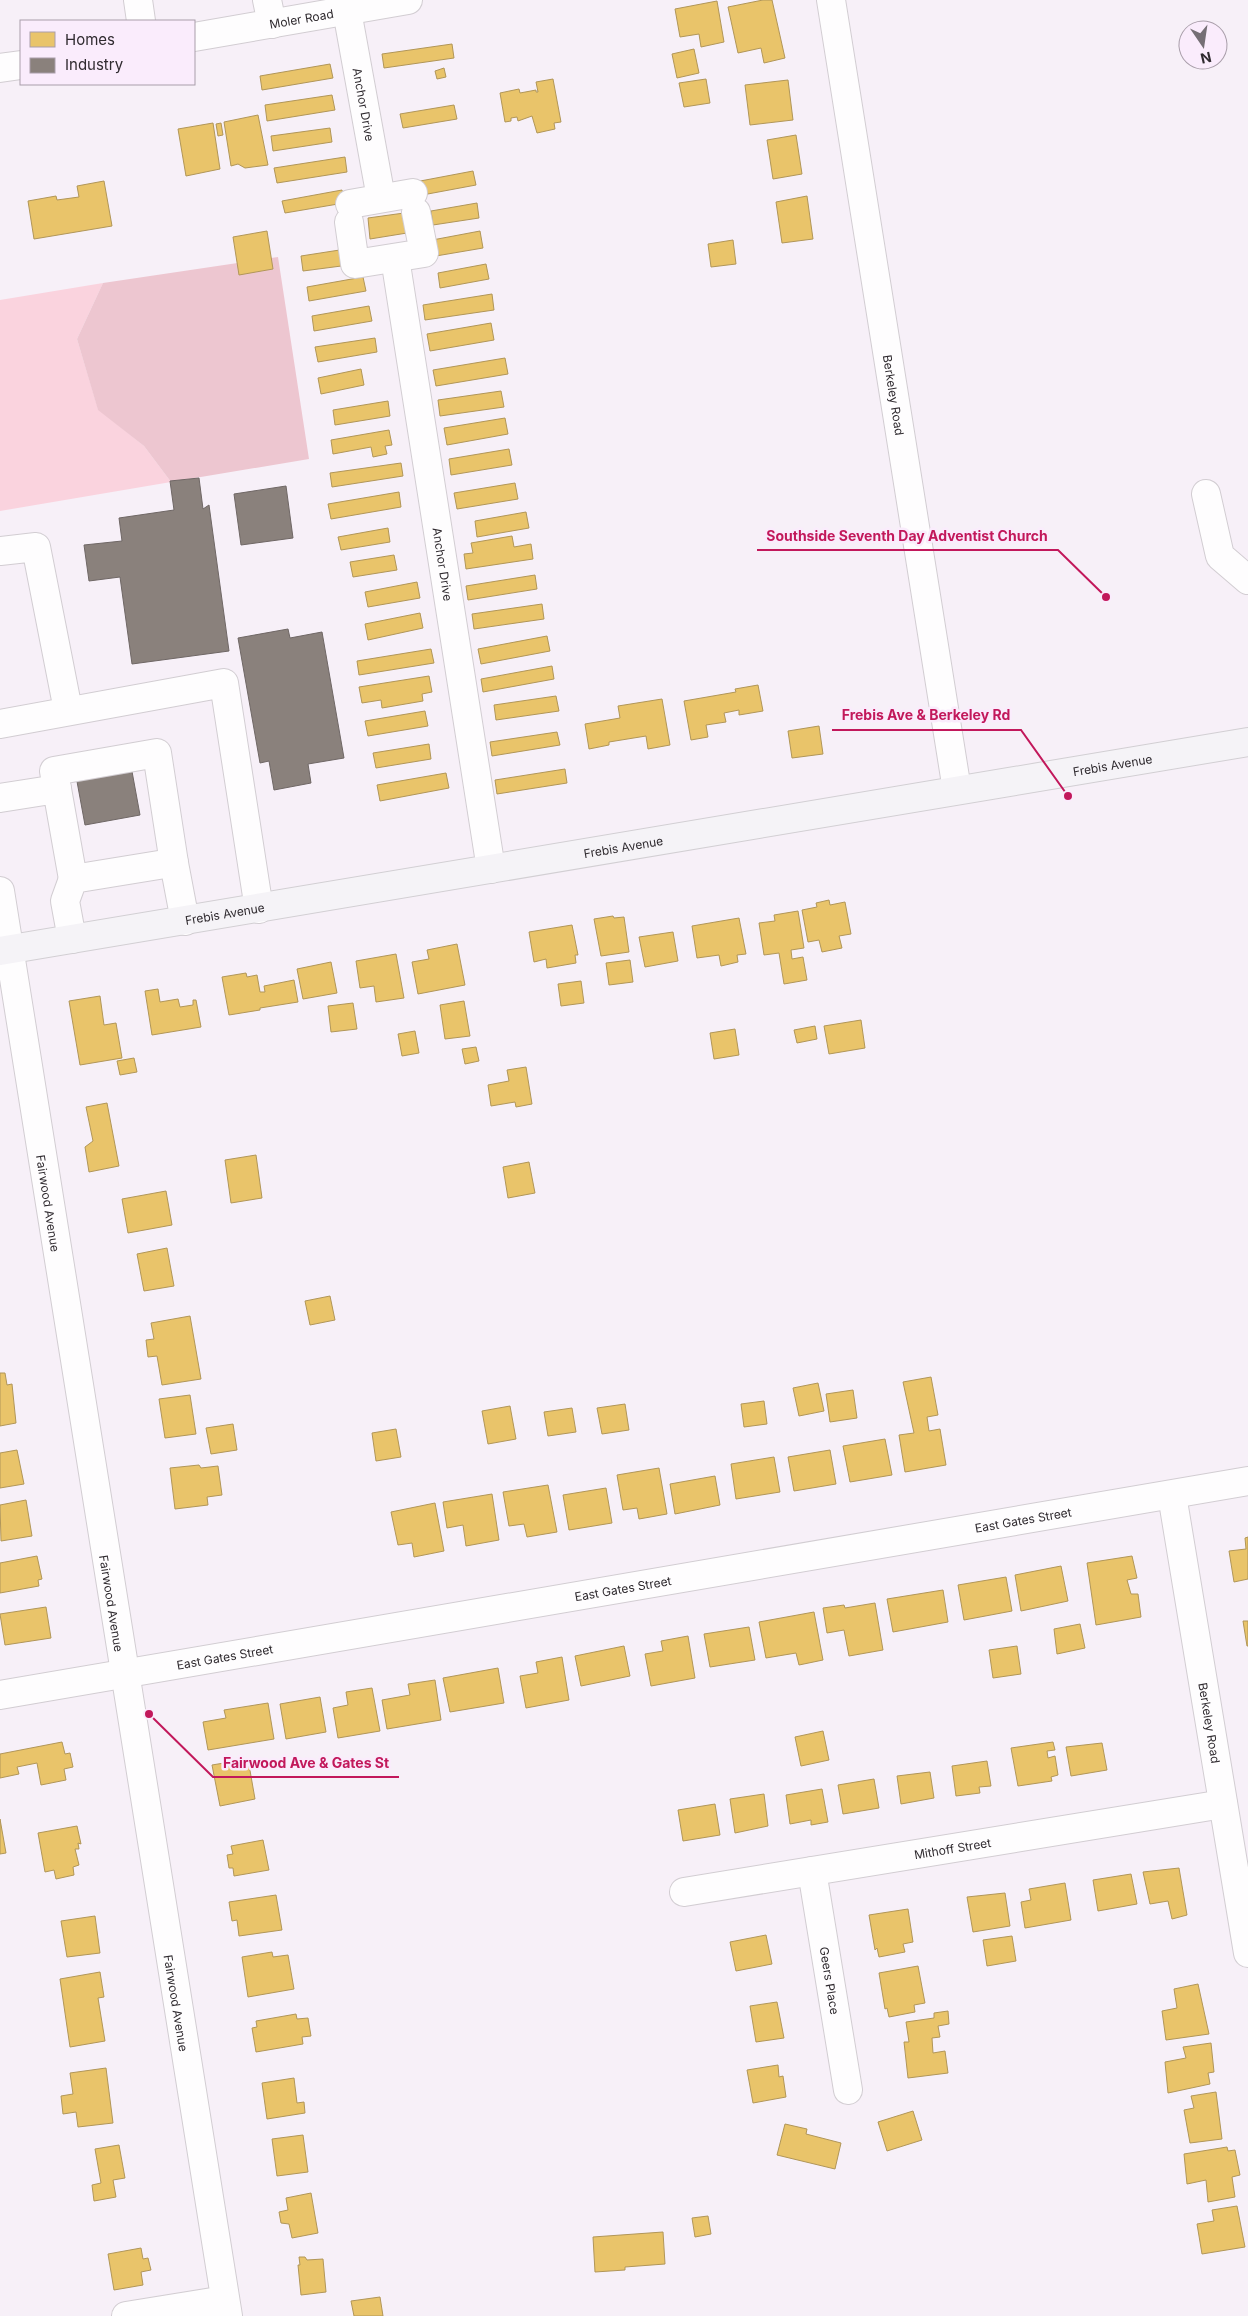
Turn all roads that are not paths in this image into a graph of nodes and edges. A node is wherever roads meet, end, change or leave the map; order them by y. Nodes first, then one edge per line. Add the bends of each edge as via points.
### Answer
1 (138, 0) edge
2 (408, 0) edge
3 (831, 0) edge
4 (347, 11) junction
5 (270, 12) edge
6 (141, 20) edge
7 (195, 37) edge
8 (20, 64) edge
9 (0, 68) edge
10 (381, 198) junction
11 (394, 258) junction
12 (1206, 494) dead end
13 (0, 551) edge
14 (1248, 580) edge
15 (68, 710) junction
16 (0, 724) edge
17 (1248, 742) edge
18 (57, 788) junction
19 (957, 790) junction
20 (0, 798) edge
21 (174, 863) junction
22 (491, 869) junction
23 (72, 879) junction
24 (0, 891) edge
25 (258, 909) junction
26 (185, 921) junction
27 (72, 939) junction
28 (5, 950) edge
29 (1248, 1481) edge
30 (1172, 1494) junction
31 (122, 1674) junction
32 (0, 1695) edge
33 (1223, 1804) junction
34 (812, 1871) junction
35 (684, 1892) dead end
36 (1248, 1953) edge
37 (848, 2090) dead end
38 (226, 2308) edge
39 (126, 2316) edge

1 - 6 street
2 - 4 street, Moler Road
3 - 19 street, Berkeley Road
4 - 5 street, Moler Road
4 - 10 street, Anchor Drive
5 - 7 street, Moler Road
8 - 9 street
10 - 11 street via 415,202 424,253
10 - 11 street via 350,213 355,264
11 - 22 street, Anchor Drive
12 - 14 street via 1220,556
13 - 15 street via 36,547
15 - 16 street
15 - 25 street via 224,683
17 - 19 main road, Frebis Avenue
18 - 20 street
18 - 21 street via 54,771 157,753
18 - 23 street
19 - 22 main road, Frebis Avenue
21 - 23 street
21 - 26 street
22 - 25 main road, Frebis Avenue
23 - 27 street via 65,901
24 - 28 street, Fairwood Avenue
25 - 26 main road, Frebis Avenue
26 - 27 main road, Frebis Avenue
27 - 28 main road, Frebis Avenue
28 - 31 street, Fairwood Avenue
29 - 30 street, East Gates Street
30 - 31 street, East Gates Street
30 - 33 street, Berkeley Road
31 - 32 street, East Gates Street
31 - 38 street, Fairwood Avenue
33 - 34 street, Mithoff Street
33 - 36 street, Berkeley Road
34 - 35 street, Mithoff Street
34 - 37 street, Geers Place
38 - 39 street

